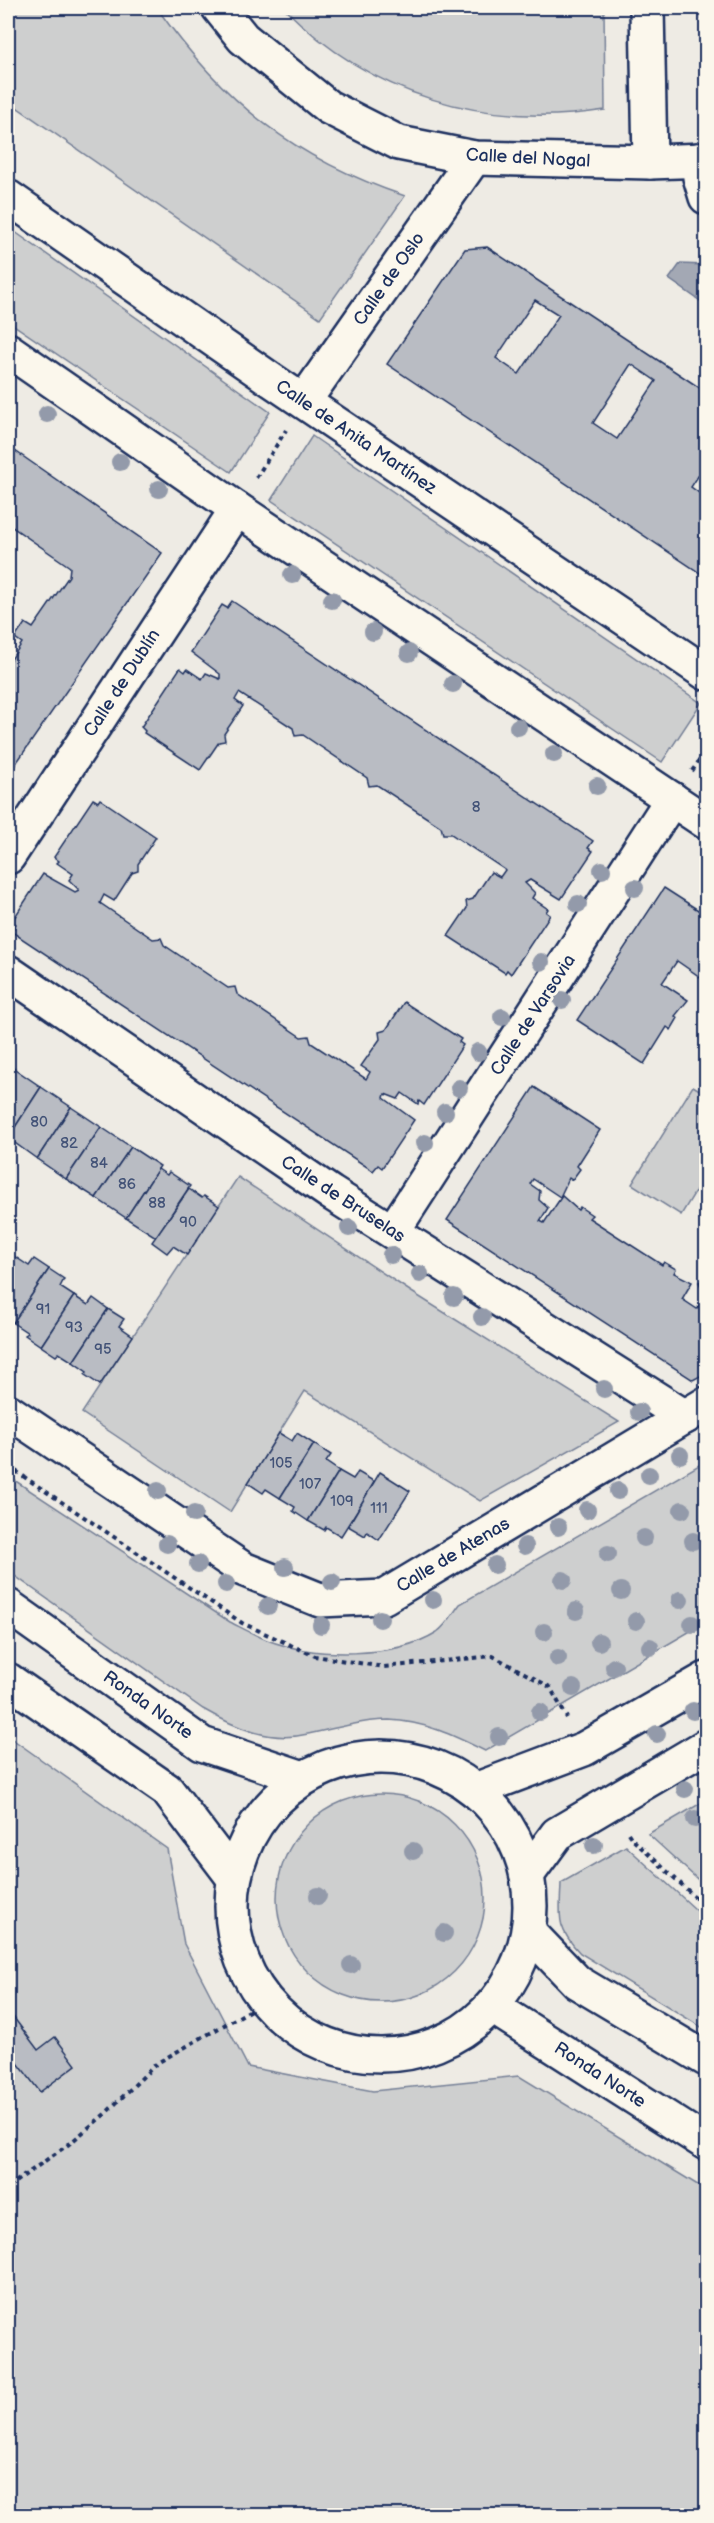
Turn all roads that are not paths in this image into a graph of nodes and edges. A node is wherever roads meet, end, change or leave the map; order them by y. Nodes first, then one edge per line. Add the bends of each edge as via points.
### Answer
1 (219, 8) edge
2 (647, 8) edge
3 (474, 158) junction
4 (702, 160) edge
5 (650, 162) junction
6 (8, 197) edge
7 (706, 197) edge
8 (8, 350) edge
9 (304, 401) junction
10 (237, 509) junction
11 (706, 673) edge
12 (672, 799) junction
13 (706, 822) edge
14 (8, 857) edge
15 (8, 972) edge
16 (393, 1231) junction
17 (8, 1411) edge
18 (696, 1411) edge
19 (8, 1606) edge
20 (706, 1679) edge
21 (8, 1680) edge
22 (706, 1746) edge
23 (303, 1778) junction
24 (475, 1790) junction
25 (527, 1875) junction
26 (233, 1877) junction
27 (529, 1932) junction
28 (493, 2007) junction
29 (706, 2059) edge
30 (706, 2144) edge

1 - 3 main road, Calle del Nogal via 243,38 328,107 399,143
2 - 5 main road
3 - 5 main road, Calle del Nogal
3 - 9 main road, Calle de Oslo
4 - 5 main road, Calle del Nogal
4 - 7 main road via 700,177
6 - 9 main road, Calle de Anita Martínez
8 - 10 main road
9 - 11 main road, Calle de Anita Martínez
10 - 12 main road
10 - 14 main road, Calle de Dublín
12 - 13 main road
12 - 16 main road, Calle de Varsovia
15 - 16 main road, Calle de Bruselas via 331,1193
16 - 18 main road, Calle de Bruselas
17 - 18 main road, Calle de Atenas via 243,1569 320,1600 384,1597
19 - 23 main road, Ronda Norte via 202,1744
20 - 24 main road via 584,1749
21 - 26 main road via 167,1790
22 - 25 main road via 557,1834
23 - 24 main road via 345,1760 391,1756 436,1767
23 - 26 main road via 264,1812 246,1838
24 - 25 main road via 509,1828
25 - 27 main road
26 - 28 main road via 230,1917 239,1958 265,2002 304,2036 352,2054 404,2055 453,2039
27 - 28 main road via 516,1972
27 - 29 main road via 577,1982
28 - 30 main road, Ronda Norte

